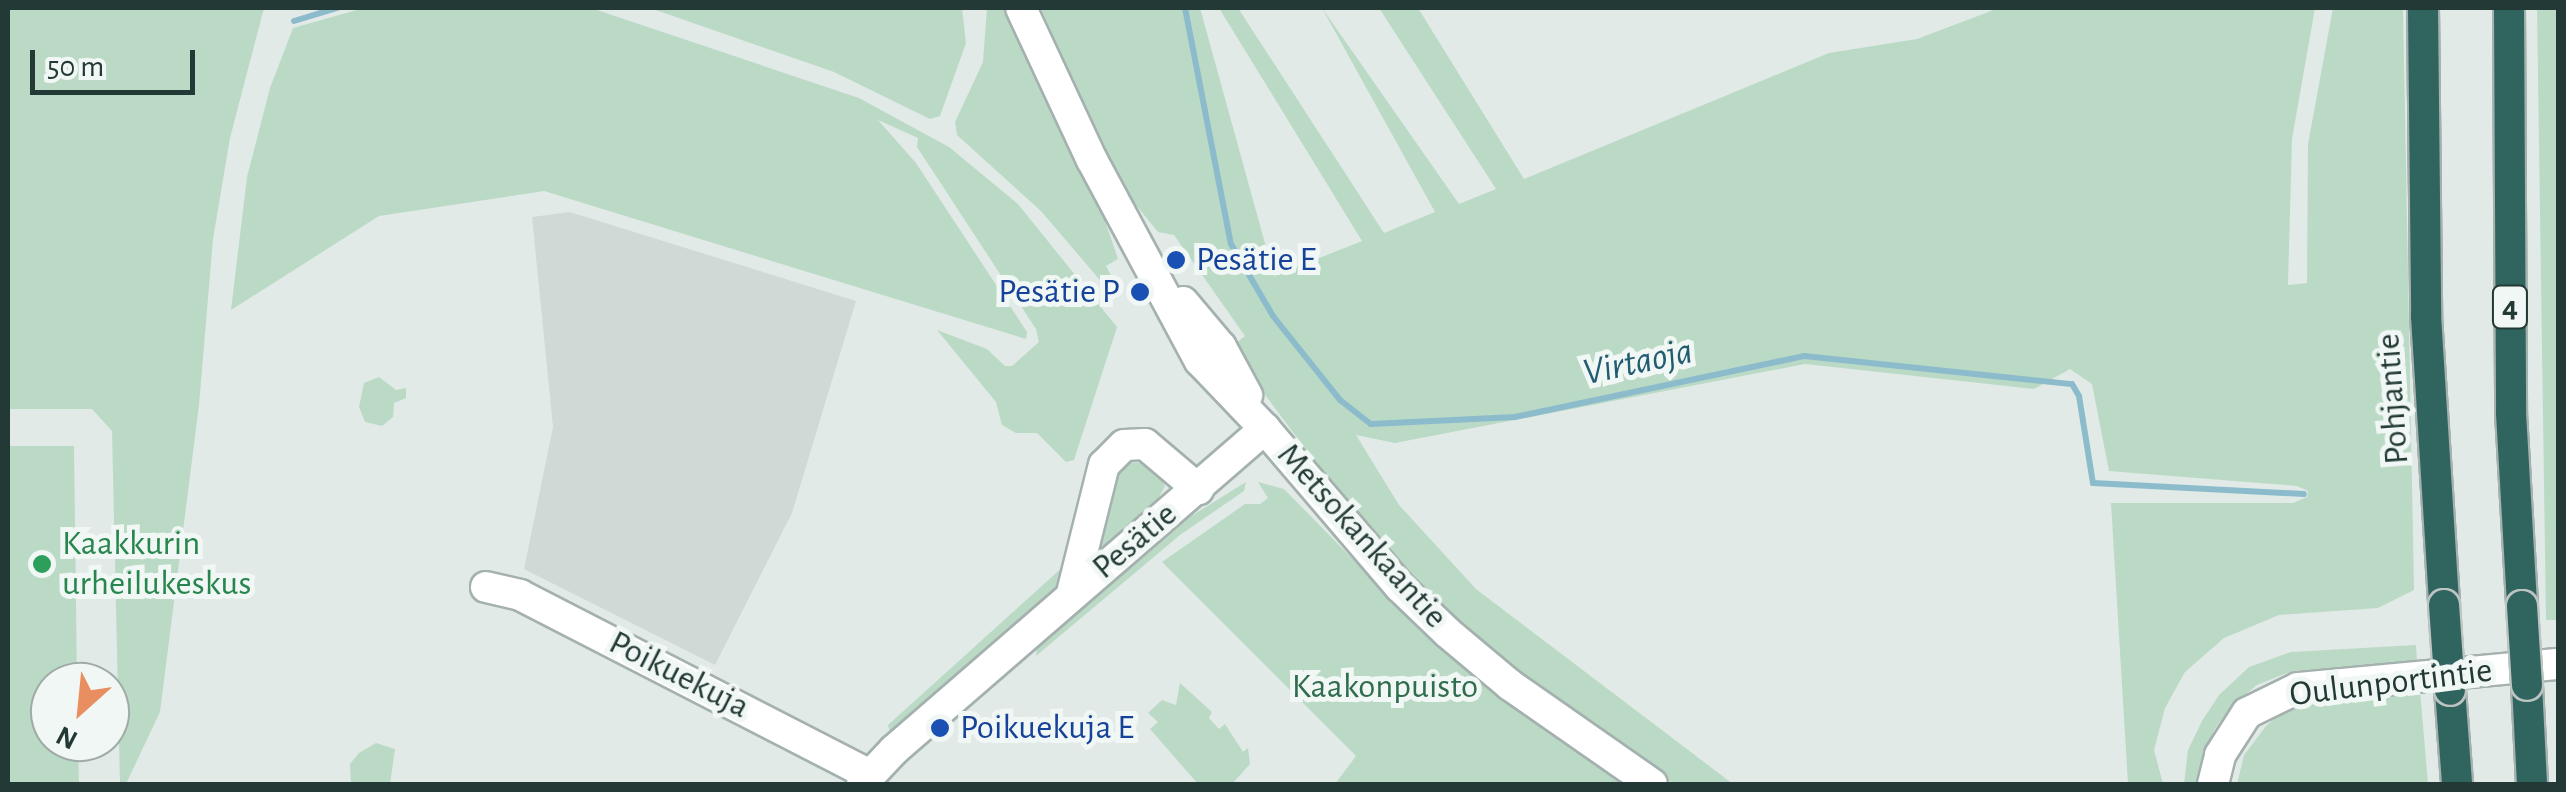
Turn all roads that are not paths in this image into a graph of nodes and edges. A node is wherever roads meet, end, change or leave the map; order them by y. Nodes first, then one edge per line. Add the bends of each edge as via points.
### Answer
1 (1022, 8) edge
2 (2422, 8) edge
3 (2509, 8) edge
4 (1265, 429) junction
5 (1198, 489) junction
6 (486, 587) dead end
7 (1072, 593) junction
8 (2558, 664) edge
9 (865, 779) edge
10 (1652, 784) edge
11 (2214, 784) edge
12 (2457, 784) edge
13 (2532, 784) edge

1 - 4 street, Metsokankaantie via 1040,56 1148,262 1221,347
2 - 12 highway, Pohjantie, bridge via 2426,316
3 - 13 highway, 4, bridge via 2511,413
4 - 5 street, Pesätie
4 - 10 street, Metsokankaantie via 1356,538 1448,633
5 - 7 street, Pesätie
5 - 7 street, Pesätie via 1145,444 1124,445 1104,464
6 - 9 street, Poikuekuja via 520,594
7 - 9 street, Pesätie
8 - 11 street, Oulunportintie via 2298,688 2247,713 2220,755

